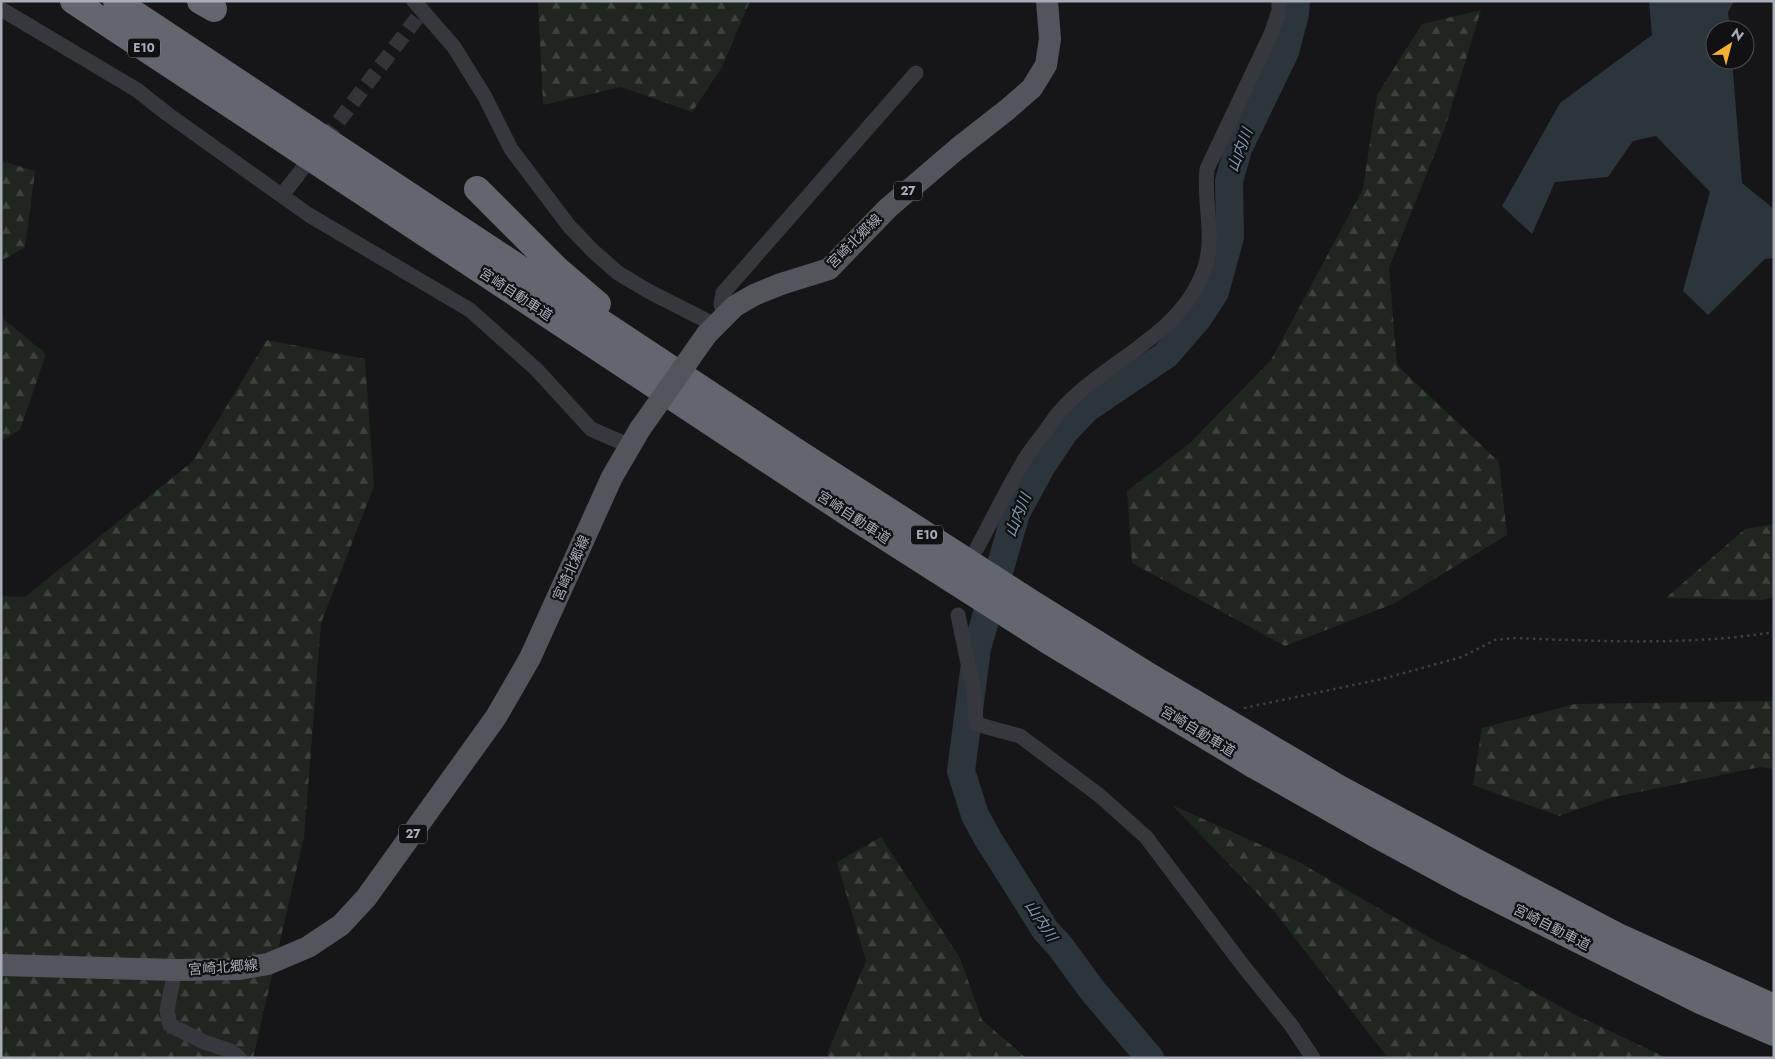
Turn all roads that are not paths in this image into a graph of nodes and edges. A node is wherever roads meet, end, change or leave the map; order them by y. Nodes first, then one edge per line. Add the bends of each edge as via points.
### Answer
1 (73, 1) edge
2 (116, 1) edge
3 (1047, 1) edge
4 (1279, 1) edge
5 (1, 9) edge
6 (418, 10) edge
7 (916, 73) dead end
8 (297, 176) tunnel mouth
9 (477, 190) dead end
10 (282, 195) junction
11 (716, 325) junction
12 (635, 437) junction
13 (796, 451) junction
14 (977, 548) dead end
15 (958, 615) dead end
16 (1, 965) edge
17 (174, 970) junction
18 (1774, 1007) edge
19 (1774, 1033) edge
20 (239, 1058) edge
21 (1314, 1058) edge

1 - 19 highway, 宮崎自動車道 / E10 via 855,518 1056,646 1388,842 1698,1000
2 - 13 highway, 宮崎自動車道 / E10
3 - 11 main road, 宮崎北郷線 / 27 via 1050,39 1046,65 1032,88 888,208 829,269 754,295 735,306
4 - 14 street via 1272,34 1207,169 1209,252 1204,271 1190,298 1143,346 1088,384 1061,409 1022,462
5 - 10 street via 137,90
6 - 11 street via 454,47 485,96 511,150 568,226 618,273
7 - 11 street via 723,293
8 - 10 street
9 - 13 highway via 594,301 759,415
10 - 12 street via 309,215 470,310 536,369 591,429
11 - 12 main road, 宮崎北郷線 / 27, bridge
12 - 17 main road, 宮崎北郷線 / 27 via 612,476 530,658 496,718 366,898 341,925 308,947 284,958 239,969
13 - 18 highway, 宮崎自動車道 / E10 via 1135,667 1339,788 1616,935
15 - 21 street via 974,692 976,724 1020,736 1099,795 1146,837
16 - 17 main road, 宮崎北郷線 / 27
17 - 20 street via 167,1010 170,1024 204,1042 232,1051

